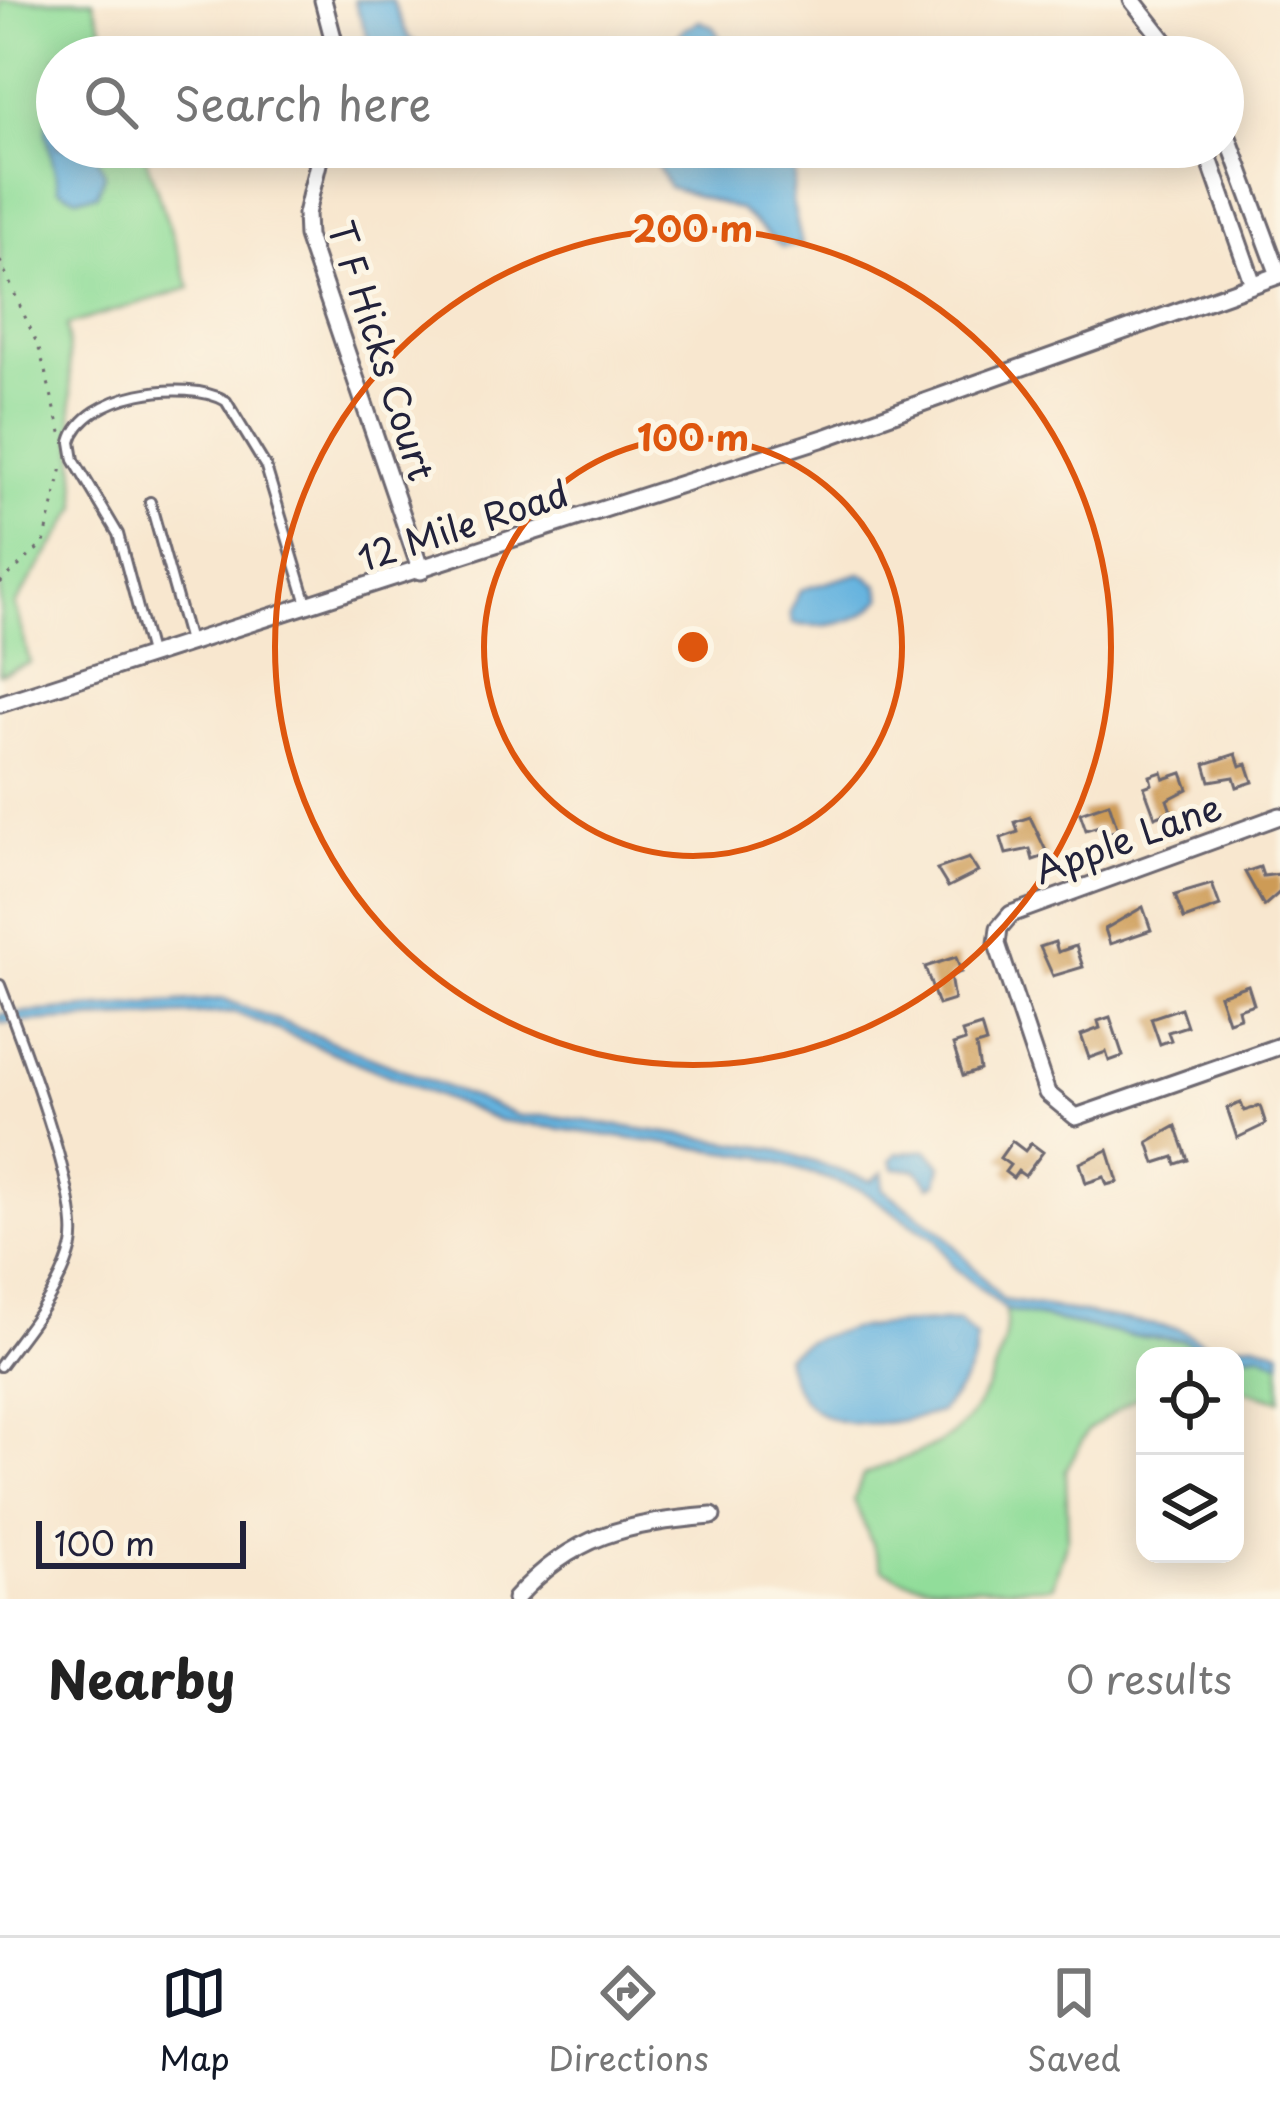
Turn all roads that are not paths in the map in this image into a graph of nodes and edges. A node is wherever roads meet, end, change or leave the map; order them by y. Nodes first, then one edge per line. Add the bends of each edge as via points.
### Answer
1 (323, 0) edge
2 (1132, 0) edge
3 (332, 36) edge
4 (1160, 36) edge
5 (317, 168) edge
6 (1213, 168) edge
7 (1240, 168) edge
8 (1243, 176) junction
9 (1220, 186) junction
10 (1280, 275) edge
11 (1253, 284) junction
12 (150, 502) dead end
13 (421, 571) junction
14 (308, 608) junction
15 (191, 646) junction
16 (152, 659) junction
17 (0, 704) edge
18 (1280, 816) edge
19 (0, 985) edge
20 (1280, 1046) edge
21 (0, 1366) edge
22 (712, 1516) dead end
23 (515, 1599) edge

1 - 3 street
2 - 4 street
5 - 13 street, T F Hicks Court via 306,214 310,248
6 - 9 street
7 - 8 street
8 - 9 street
8 - 10 street
9 - 11 street
10 - 11 street, 12 Mile Road
11 - 13 street, 12 Mile Road
12 - 15 lane
13 - 14 street, 12 Mile Road
14 - 15 street, 12 Mile Road
14 - 16 lane via 266,467 226,401 203,394 133,397 86,415 70,442 118,534
15 - 16 street, 12 Mile Road
16 - 17 street, 12 Mile Road
18 - 20 street, Apple Lane via 1011,914 997,944 1047,1094 1076,1117
19 - 21 lane via 46,1120 74,1242 52,1293
22 - 23 street via 639,1522 571,1547

